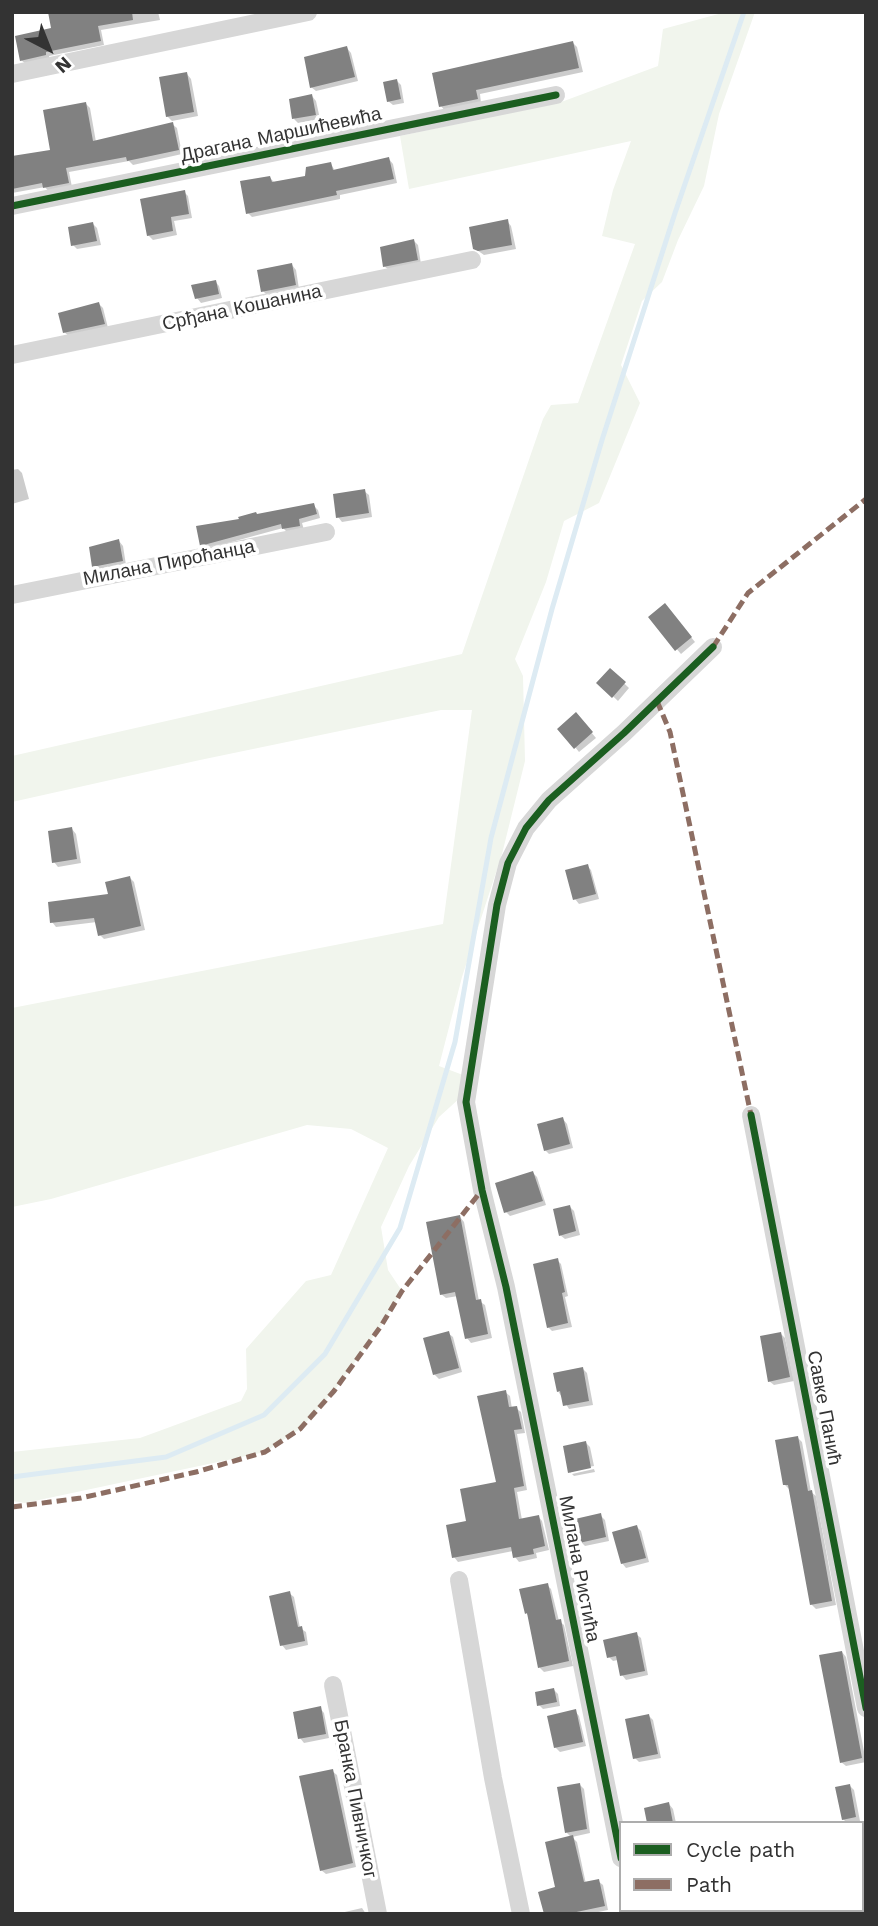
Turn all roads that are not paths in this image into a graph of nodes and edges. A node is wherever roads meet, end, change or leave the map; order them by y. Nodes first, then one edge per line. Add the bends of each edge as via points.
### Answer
1 (309, 12) edge
2 (12, 74) edge
3 (556, 95) dead end
4 (12, 206) edge
5 (471, 260) dead end
6 (12, 355) edge
7 (326, 532) dead end
8 (12, 595) edge
9 (713, 647) dead end
10 (751, 1115) dead end
11 (459, 1580) dead end
12 (333, 1685) dead end
13 (866, 1708) edge
14 (619, 1848) edge
15 (378, 1914) edge
16 (521, 1914) edge

1 - 2 street
3 - 4 street, Драгана Маршићевића
5 - 6 street, Срђана Кошанина
7 - 8 street, Милана Пироћанца
9 - 14 street, Милана Ристића via 549,800 526,828 508,863 497,905 466,1102
10 - 13 street, Савке Панић
11 - 16 street
12 - 15 street, Бранка Пивничког

